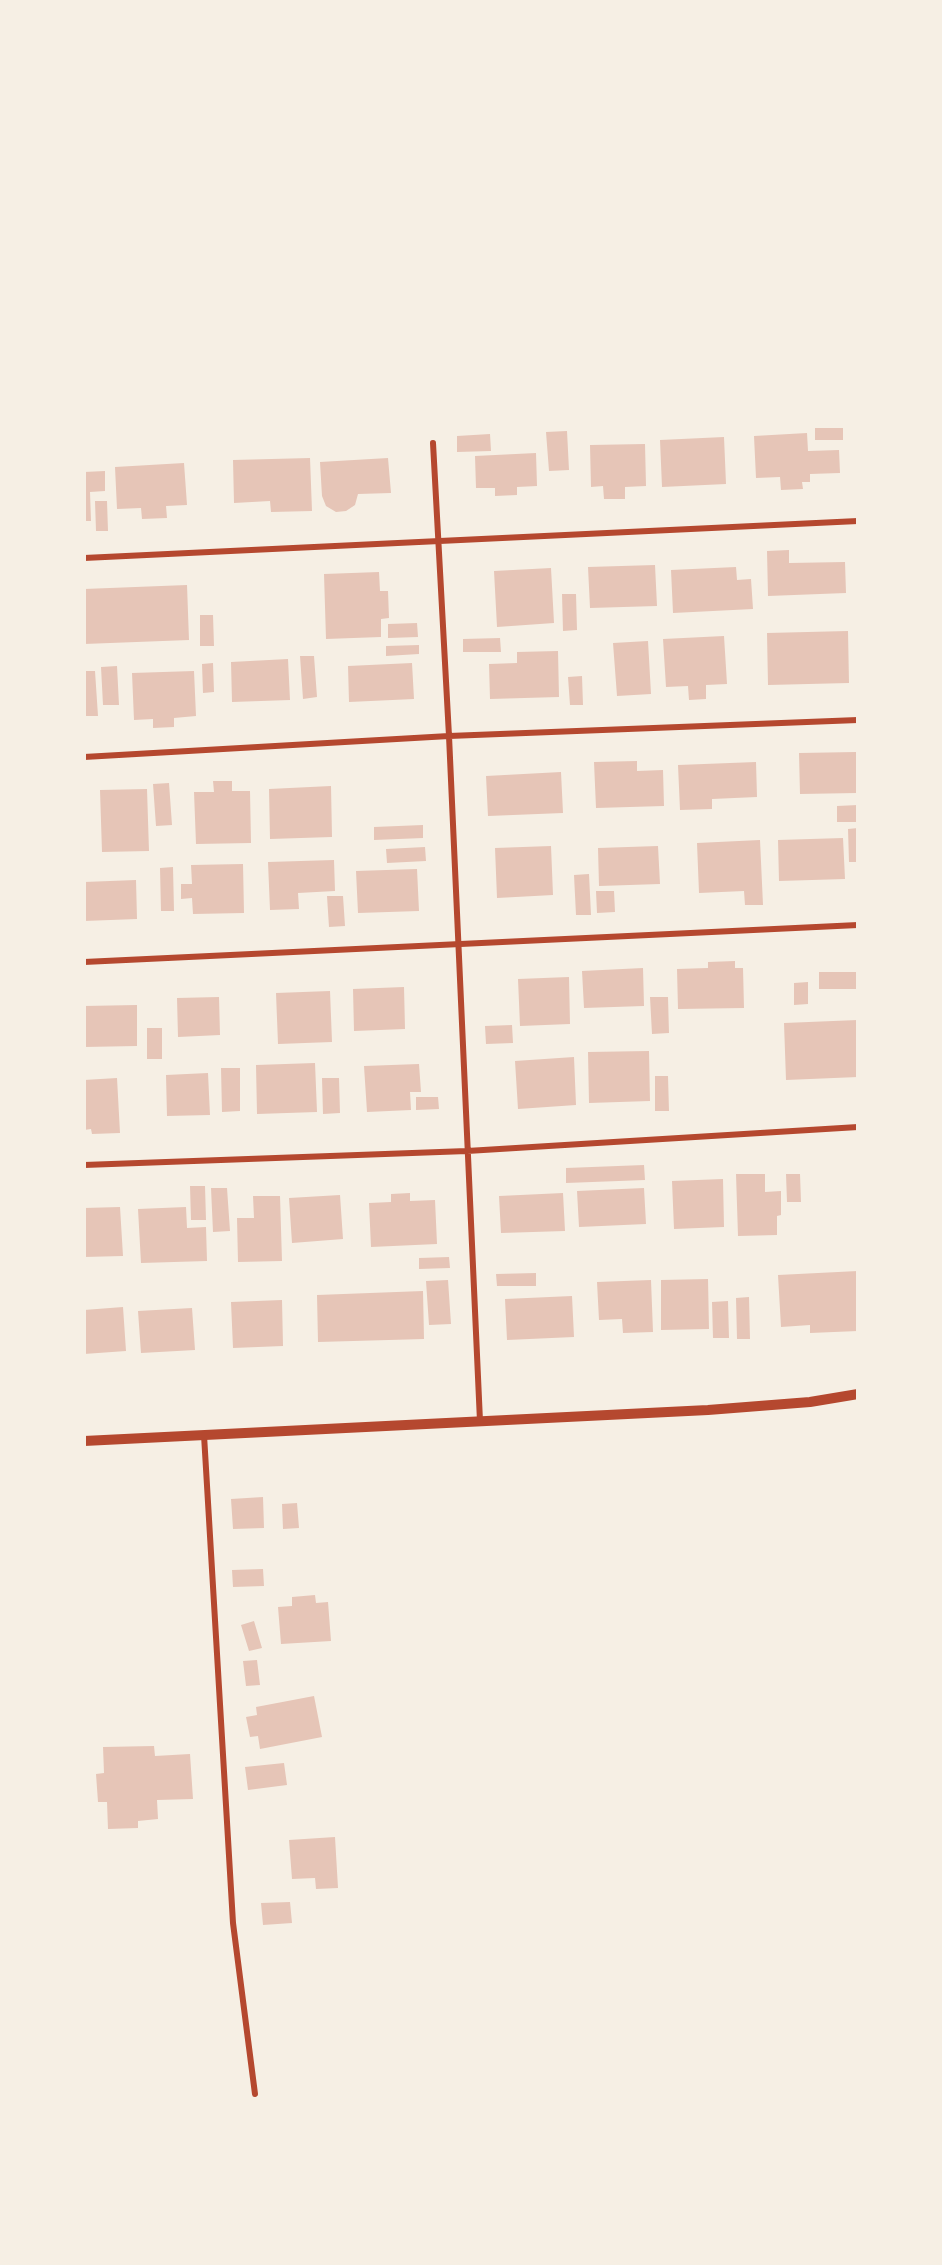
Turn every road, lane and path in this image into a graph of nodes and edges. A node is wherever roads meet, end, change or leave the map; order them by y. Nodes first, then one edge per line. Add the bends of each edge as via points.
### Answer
1 (433, 443) dead end
2 (858, 521) edge
3 (439, 539) junction
4 (84, 558) edge
5 (858, 720) edge
6 (449, 736) junction
7 (84, 757) edge
8 (858, 925) edge
9 (457, 943) junction
10 (84, 962) edge
11 (858, 1127) edge
12 (467, 1151) junction
13 (84, 1165) edge
14 (858, 1394) edge
15 (480, 1421) junction
16 (204, 1435) junction
17 (84, 1441) edge
18 (255, 2094) dead end

1 - 3 street
2 - 3 street
3 - 4 street
3 - 6 street
5 - 6 street
6 - 7 street
6 - 9 street
8 - 9 street
9 - 10 street
9 - 12 street
11 - 12 street
12 - 13 street
12 - 15 street
14 - 15 street via 708,1410
15 - 16 street
16 - 17 street
16 - 18 street via 232,1923

